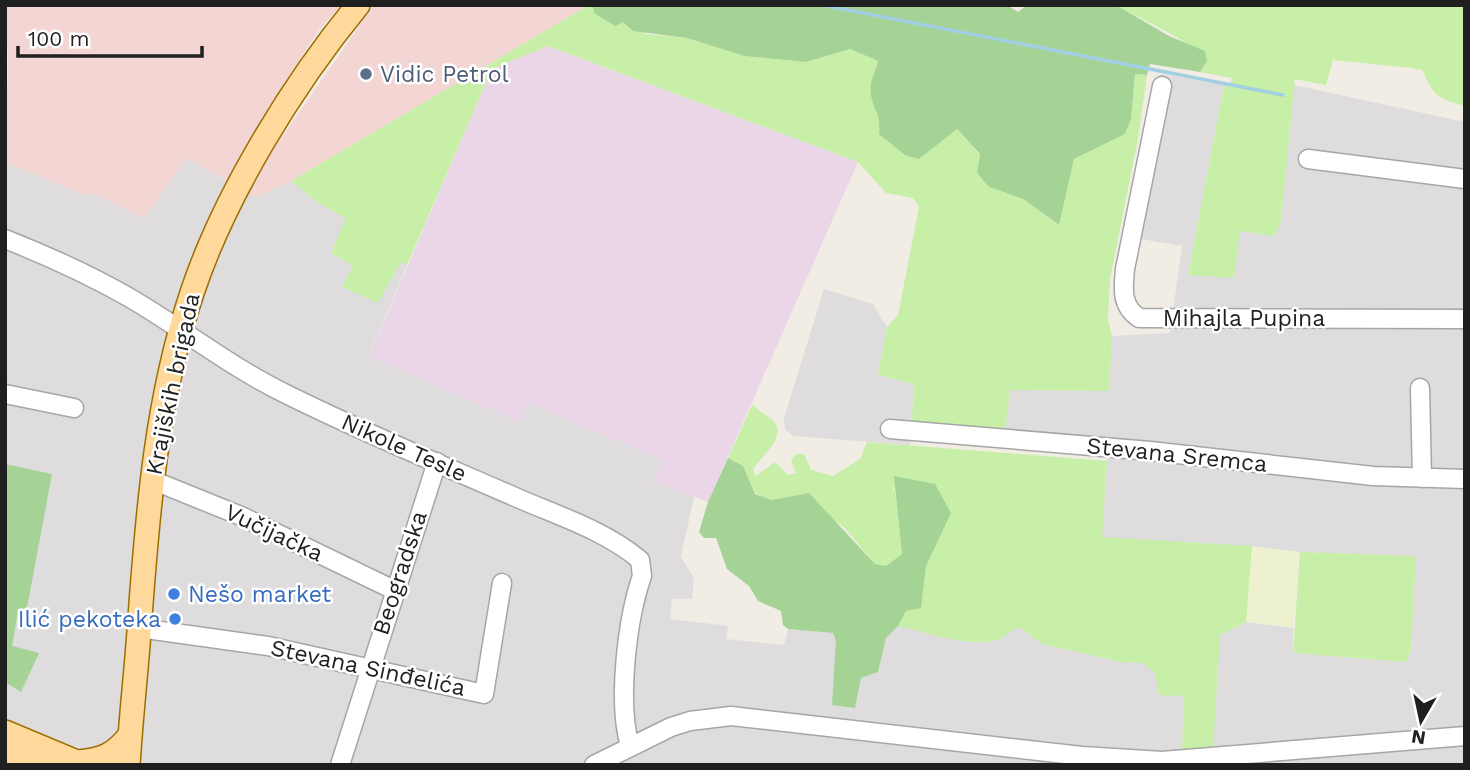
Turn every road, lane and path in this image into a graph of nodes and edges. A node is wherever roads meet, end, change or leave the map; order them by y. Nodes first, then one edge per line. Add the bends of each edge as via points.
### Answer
1 (358, 5) edge
2 (1162, 86) dead end
3 (1308, 159) dead end
4 (1465, 179) edge
5 (5, 239) edge
6 (1465, 319) edge
7 (181, 332) junction
8 (1420, 388) dead end
9 (5, 394) edge
10 (74, 408) dead end
11 (890, 429) dead end
12 (437, 462) junction
13 (1422, 478) junction
14 (1465, 479) edge
15 (152, 480) junction
16 (502, 583) dead end
17 (394, 590) junction
18 (139, 628) junction
19 (370, 668) junction
20 (5, 732) edge
21 (130, 735) junction
22 (1465, 736) edge
23 (630, 746) junction
24 (5, 752) edge
25 (1291, 757) edge
26 (80, 763) edge
27 (40, 765) edge
28 (128, 765) edge
29 (136, 765) edge
30 (340, 765) edge
31 (594, 765) edge

1 - 7 main road, Krajiških brigada via 308,72 256,155 202,267
2 - 6 street, Mihajla Pupina via 1125,269 1122,292 1130,312 1139,318
3 - 4 street
5 - 7 street, Nikole Tesle via 120,292
7 - 12 street, Nikole Tesle via 283,392
7 - 15 main road, Krajiških brigada
8 - 13 street
9 - 10 street
11 - 13 street, Stevana Sremca
12 - 17 street, Beogradska
12 - 23 street, Nikole Tesle via 614,541 640,560 642,576 624,688
13 - 14 street, Stevana Sremca
15 - 17 street, Vučijačka via 241,516
15 - 18 main road, Krajiških brigada
16 - 19 street, Stevana Sinđelića via 484,694
17 - 19 street, Beogradska
18 - 19 street, Stevana Sinđelića via 231,639
18 - 21 main road, Krajiških brigada
19 - 30 street, Beogradska
20 - 26 main road
21 - 26 main road via 115,753
21 - 28 main road, Krajiških brigada
21 - 29 main road
22 - 25 street
23 - 25 street via 690,721 731,716 1136,760
23 - 31 street
24 - 27 main road

